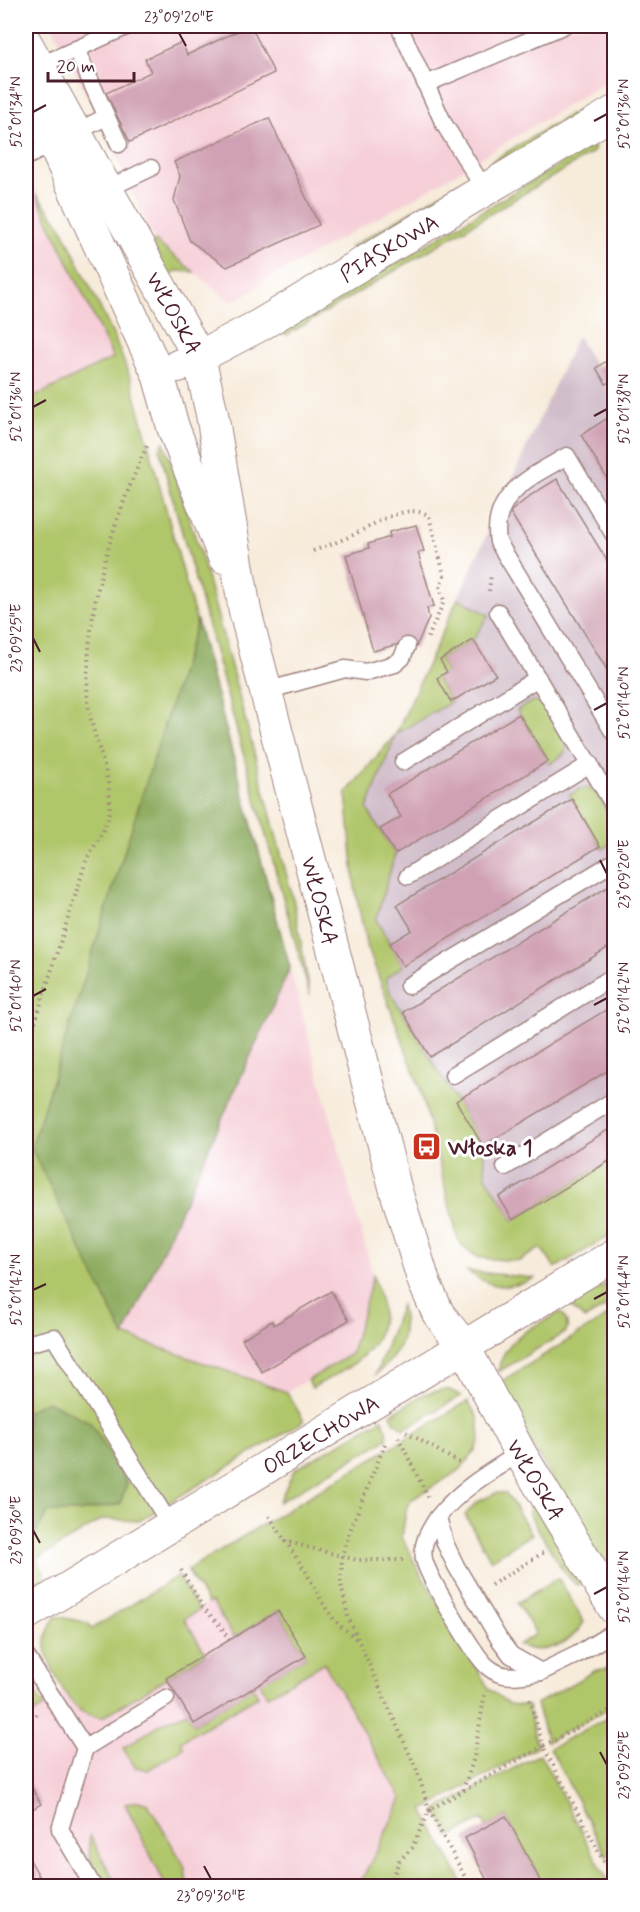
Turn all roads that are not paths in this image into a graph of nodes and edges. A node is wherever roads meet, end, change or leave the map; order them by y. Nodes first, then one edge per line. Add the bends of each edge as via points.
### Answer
1 (128, 26) edge
2 (399, 26) edge
3 (562, 26) edge
4 (102, 31) edge
5 (76, 49) junction
6 (29, 66) edge
7 (426, 84) junction
8 (615, 112) edge
9 (106, 117) junction
10 (51, 144) edge
11 (119, 144) dead end
12 (152, 168) dead end
13 (108, 189) junction
14 (485, 190) junction
15 (80, 202) junction
16 (199, 357) junction
17 (158, 374) junction
18 (615, 535) edge
19 (245, 610) junction
20 (498, 612) road end
21 (407, 646) dead end
22 (538, 678) junction
23 (266, 691) junction
24 (615, 733) edge
25 (403, 762) dead end
26 (590, 764) junction
27 (615, 806) edge
28 (615, 862) edge
29 (408, 876) dead end
30 (615, 976) edge
31 (408, 986) dead end
32 (453, 1075) dead end
33 (615, 1100) edge
34 (505, 1167) dead end
35 (615, 1255) edge
36 (26, 1344) edge
37 (464, 1347) junction
38 (520, 1454) junction
39 (438, 1517) junction
40 (171, 1526) junction
41 (615, 1608) edge
42 (26, 1614) edge
43 (615, 1632) edge
44 (26, 1656) edge
45 (540, 1672) junction
46 (166, 1698) dead end
47 (85, 1748) junction
48 (93, 1887) edge

1 - 4 lane
2 - 7 lane
3 - 7 lane
4 - 5 lane
5 - 6 lane
5 - 9 lane
6 - 10 street, WŁOSKA
7 - 14 lane via 444,124
8 - 14 street, PIASKOWA
9 - 10 lane
9 - 11 lane
10 - 13 street, WŁOSKA
10 - 15 street, WŁOSKA
12 - 13 lane
13 - 15 lane
13 - 16 street, WŁOSKA
14 - 16 street, PIASKOWA via 260,326
15 - 17 street, WŁOSKA
16 - 17 street, PIASKOWA
16 - 19 street, WŁOSKA
17 - 19 street, WŁOSKA via 173,427
18 - 24 lane via 567,456 511,492 497,525 498,542
19 - 23 street, WŁOSKA
20 - 22 lane
21 - 23 lane via 395,664 366,672 345,669
22 - 25 lane
22 - 26 lane
23 - 37 street, WŁOSKA via 396,1191 455,1302
26 - 27 lane
26 - 29 lane
28 - 31 lane
30 - 32 lane
33 - 34 lane
35 - 37 street, ORZECHOWA
36 - 40 lane via 54,1337
37 - 38 street, WŁOSKA
37 - 40 street, ORZECHOWA
38 - 39 lane via 448,1503
38 - 41 street, WŁOSKA
39 - 45 lane via 456,1566 499,1639 511,1655
39 - 45 lane via 424,1538 424,1560 468,1641 487,1667 511,1678
40 - 42 street, ORZECHOWA
43 - 45 lane
44 - 47 lane
46 - 47 lane
47 - 48 lane via 60,1829

